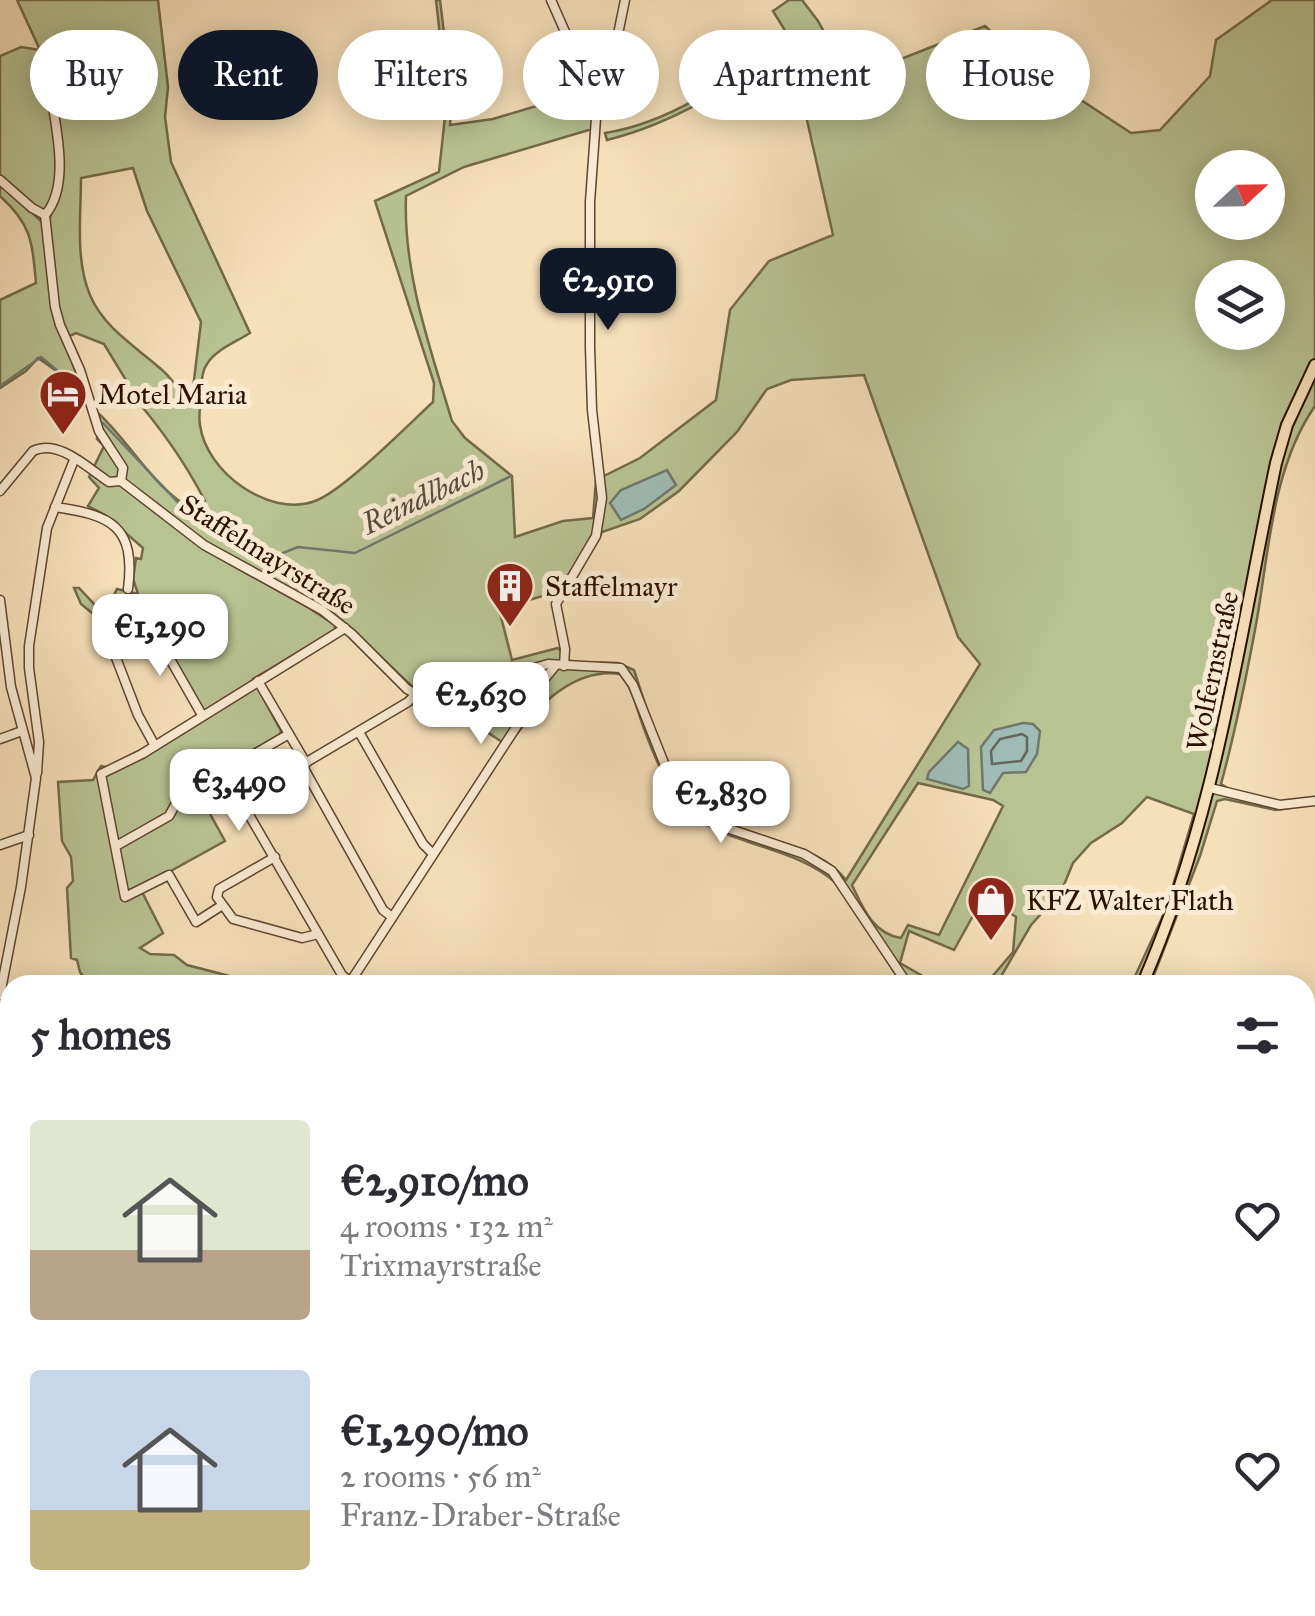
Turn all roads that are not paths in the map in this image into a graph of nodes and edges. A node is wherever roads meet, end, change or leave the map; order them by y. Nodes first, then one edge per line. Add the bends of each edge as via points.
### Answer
1 (550, 0) edge
2 (625, 0) edge
3 (564, 30) edge
4 (619, 30) edge
5 (55, 120) edge
6 (596, 120) edge
7 (0, 180) edge
8 (45, 215) junction
9 (1315, 365) edge
10 (74, 460) junction
11 (122, 480) junction
12 (0, 491) edge
13 (55, 507) junction
14 (128, 588) dead end
15 (0, 600) edge
16 (150, 624) dead end
17 (344, 628) junction
18 (105, 629) dead end
19 (3, 650) edge
20 (560, 666) junction
21 (524, 671) junction
22 (258, 682) junction
23 (538, 687) junction
24 (415, 694) junction
25 (202, 715) junction
26 (22, 731) junction
27 (359, 732) junction
28 (289, 734) junction
29 (0, 739) edge
30 (155, 746) junction
31 (304, 764) junction
32 (36, 778) junction
33 (1210, 788) junction
34 (1315, 801) edge
35 (29, 835) junction
36 (0, 845) edge
37 (116, 846) junction
38 (433, 854) junction
39 (275, 857) junction
40 (221, 906) junction
41 (392, 917) junction
42 (318, 934) junction
43 (10, 935) junction
44 (0, 939) edge
45 (3, 975) edge
46 (342, 975) edge
47 (355, 975) edge
48 (901, 975) edge
49 (1146, 975) edge

1 - 3 street
2 - 4 street
5 - 8 street, Staffelmayrstraße via 56,190
6 - 20 street via 590,330 602,514 556,604 564,649
7 - 8 street
8 - 11 street, Staffelmayrstraße via 57,315 99,431 123,468
9 - 33 main road, Wolfernstraße via 1276,463
10 - 11 street via 110,482
10 - 12 street via 40,447
10 - 13 street
11 - 17 street, Staffelmayrstraße via 204,544
13 - 14 street via 92,512 114,526 132,558
13 - 32 street via 30,646
15 - 19 street
16 - 25 street
17 - 22 street
17 - 24 street, Staffelmayrstraße
18 - 30 street
19 - 26 street
20 - 21 street
20 - 23 street
20 - 48 street via 625,671 664,763 692,808 832,872
21 - 23 street via 534,673
21 - 24 street via 458,698
22 - 25 street
22 - 28 street
23 - 38 street
24 - 27 street
25 - 30 street
26 - 29 street
26 - 32 street
27 - 31 street
27 - 38 street
28 - 31 street
28 - 37 street via 179,798 169,816
30 - 37 street via 101,774
31 - 39 street via 241,801
31 - 41 street
32 - 35 street
33 - 34 street via 1280,805
33 - 49 main road, Wolfernstraße via 1180,892
35 - 36 street
35 - 43 street
37 - 40 street via 126,897 169,875 196,922
38 - 41 street
39 - 40 street via 218,890
39 - 42 street
40 - 42 street via 233,920 302,938
41 - 47 street
42 - 46 street
43 - 44 street
43 - 45 street

